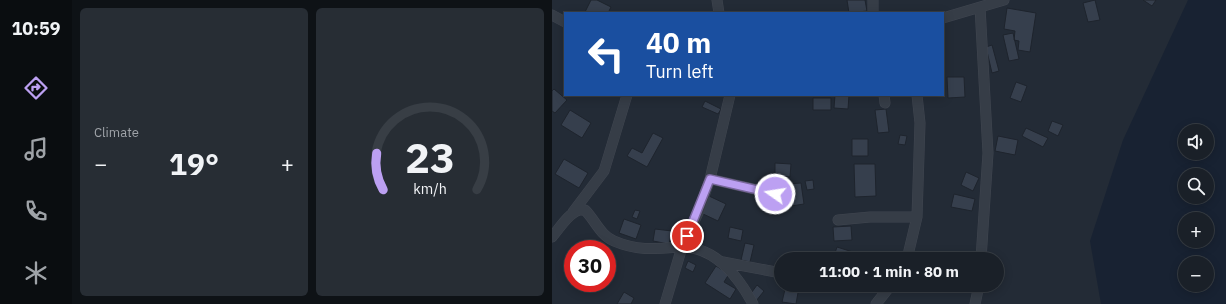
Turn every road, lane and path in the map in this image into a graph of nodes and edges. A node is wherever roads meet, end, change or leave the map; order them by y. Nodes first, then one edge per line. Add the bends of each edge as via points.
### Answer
1 (717, 0) edge
2 (873, 0) edge
3 (1004, 0) edge
4 (980, 7) junction
5 (720, 12) edge
6 (873, 12) edge
7 (552, 15) edge
8 (944, 18) edge
9 (564, 21) edge
10 (626, 96) edge
11 (730, 96) edge
12 (917, 96) edge
13 (710, 179) junction
14 (775, 194) dead end
15 (573, 212) junction
16 (917, 217) junction
17 (838, 220) dead end
18 (552, 237) edge
19 (682, 247) junction
20 (908, 252) edge
21 (981, 252) edge
22 (723, 262) junction
23 (774, 272) edge
24 (885, 292) edge
25 (978, 292) edge
26 (666, 304) edge
27 (753, 304) edge
28 (876, 304) edge
29 (975, 304) edge

1 - 5 street
2 - 6 street
3 - 4 street
4 - 8 street
4 - 21 street via 988,154
7 - 9 street
10 - 15 street via 604,171
11 - 13 street
12 - 16 street via 920,123
13 - 14 street
13 - 19 street
15 - 18 street
15 - 19 street via 585,210 604,236 626,245 639,249
16 - 17 street
16 - 20 street
19 - 22 street via 705,252
19 - 26 street
22 - 23 street
22 - 27 street
24 - 28 street
25 - 29 street

